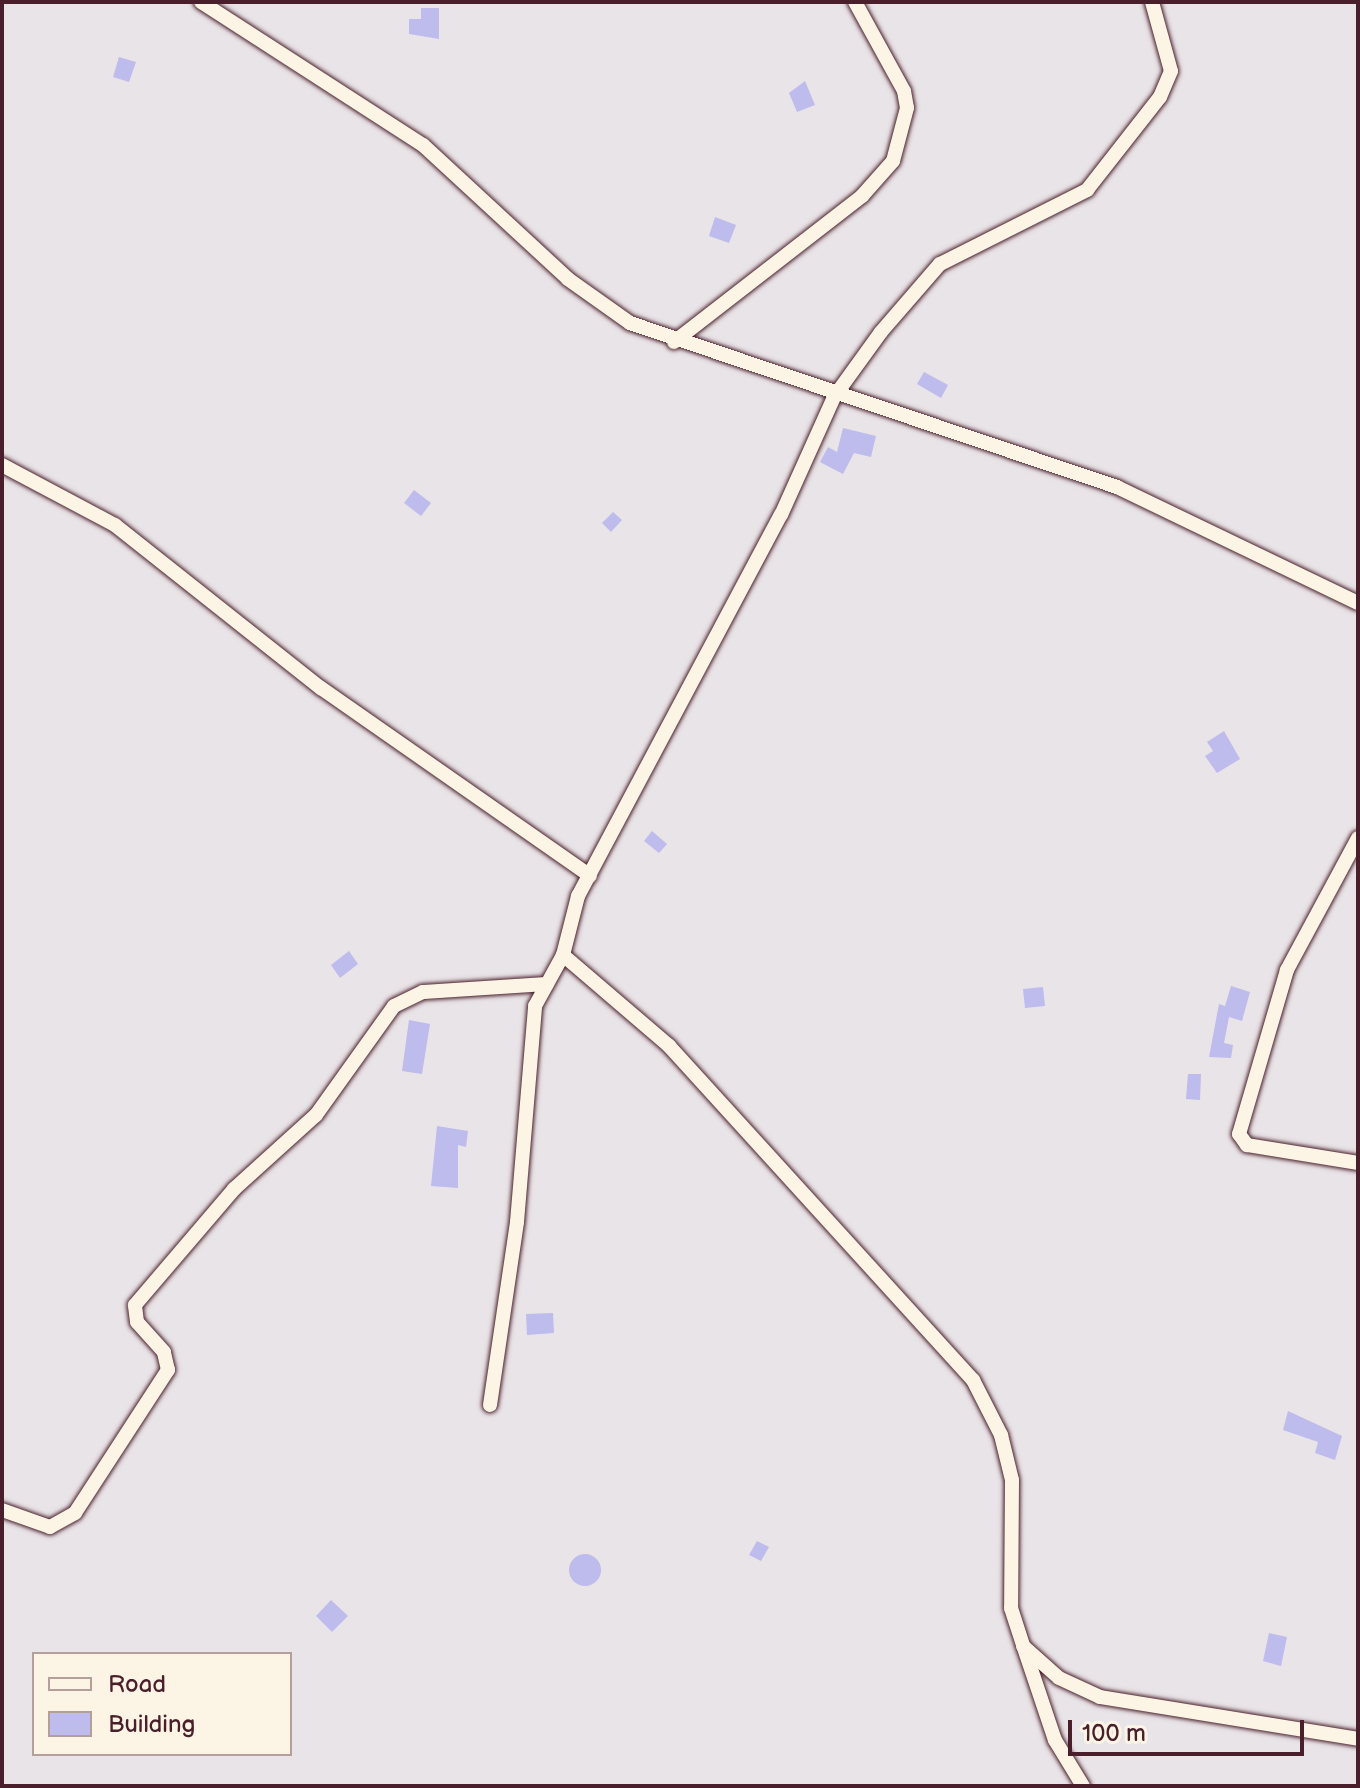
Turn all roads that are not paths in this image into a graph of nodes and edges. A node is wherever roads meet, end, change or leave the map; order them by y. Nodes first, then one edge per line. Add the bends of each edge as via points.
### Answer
1 (201, 2) edge
2 (855, 2) edge
3 (1152, 2) edge
4 (674, 342) junction
5 (834, 397) junction
6 (2, 465) edge
7 (1358, 603) edge
8 (1358, 838) edge
9 (590, 876) junction
10 (563, 955) junction
11 (547, 984) junction
12 (1358, 1163) edge
13 (490, 1405) dead end
14 (2, 1510) edge
15 (1023, 1646) junction
16 (1358, 1739) edge
17 (1083, 1786) edge

1 - 4 street via 423,145 598,304
2 - 4 street via 904,91 907,108 893,161 837,216
3 - 5 street via 1170,81 1103,172 1050,215 940,264
4 - 5 street
5 - 7 street via 1117,487
5 - 9 street via 781,515
6 - 9 street via 115,525 321,688
8 - 12 street via 1287,970 1239,1134 1247,1145
9 - 10 street
10 - 11 street
10 - 15 street via 669,1046 973,1380 1001,1435 1012,1480 1012,1621
11 - 13 street via 532,1023 517,1222
11 - 14 street via 423,992 394,1006 316,1115 234,1189 135,1305 137,1322 164,1352 168,1370 75,1513 50,1527
15 - 16 street via 1059,1678 1100,1697
15 - 17 street via 1055,1740

